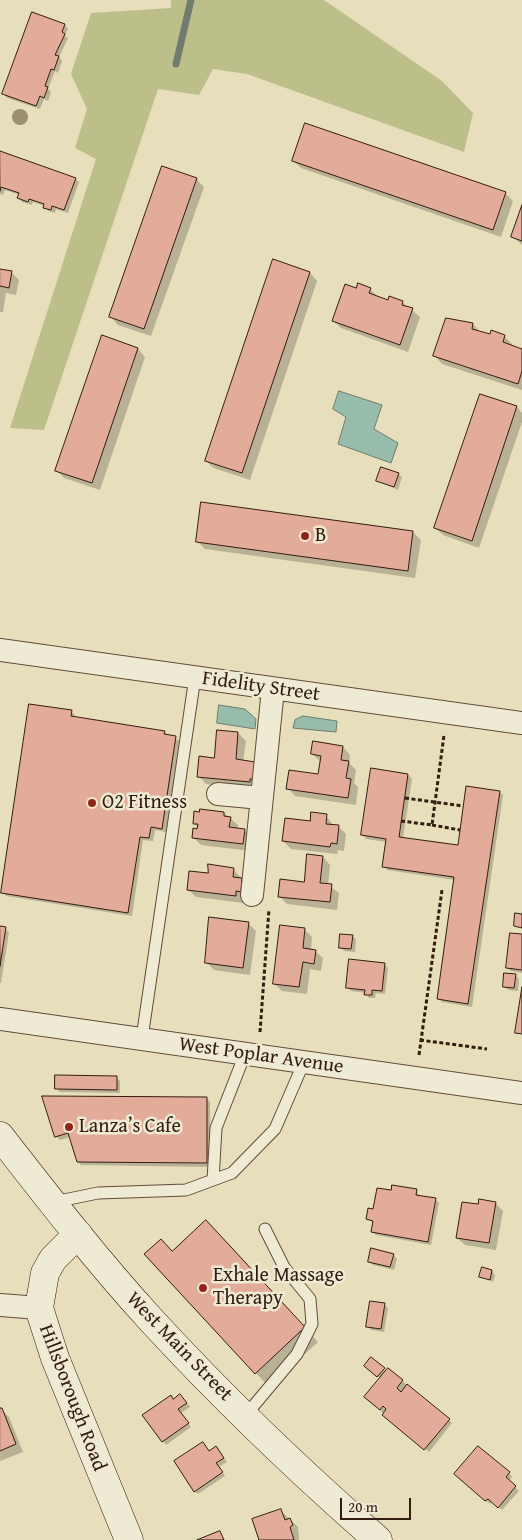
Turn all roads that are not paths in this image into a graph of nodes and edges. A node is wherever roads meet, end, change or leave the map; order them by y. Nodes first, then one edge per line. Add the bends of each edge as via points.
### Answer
1 (0, 650) edge
2 (195, 677) junction
3 (273, 689) junction
4 (522, 723) edge
5 (218, 794) dead end
6 (261, 798) junction
7 (252, 895) dead end
8 (0, 1019) edge
9 (142, 1038) junction
10 (252, 1055) junction
11 (304, 1062) junction
12 (522, 1093) edge
13 (0, 1136) edge
14 (213, 1180) junction
15 (53, 1203) junction
16 (265, 1229) dead end
17 (78, 1234) junction
18 (0, 1304) edge
19 (39, 1308) junction
20 (245, 1416) junction
21 (129, 1540) edge
22 (378, 1540) edge

1 - 2 street, Fidelity Street
2 - 3 street, Fidelity Street
2 - 9 lane
3 - 4 street, Fidelity Street
3 - 6 street
5 - 6 street
6 - 7 street
8 - 9 street, West Poplar Avenue
9 - 10 street, West Poplar Avenue
10 - 11 street, West Poplar Avenue
10 - 14 lane via 216,1128
11 - 12 street, West Poplar Avenue
11 - 14 lane via 275,1128 232,1174
13 - 15 main road, West Main Street
14 - 15 lane via 186,1190 98,1193
15 - 17 main road, West Main Street
16 - 20 lane via 284,1267 310,1299 312,1324 297,1354
17 - 19 main road, Hillsborough Road via 53,1259 45,1273
17 - 20 main road, West Main Street via 152,1321
18 - 19 street
19 - 21 main road, Hillsborough Road via 55,1358
20 - 22 main road, West Main Street

